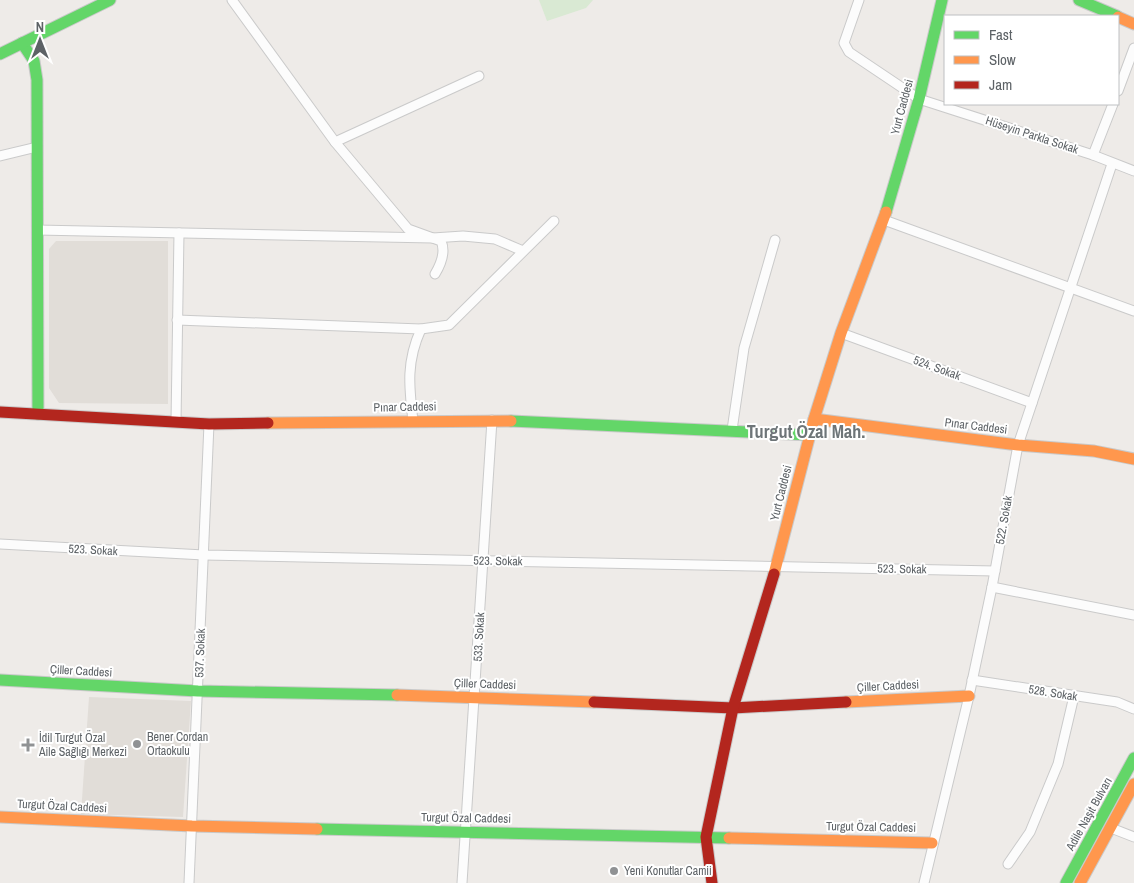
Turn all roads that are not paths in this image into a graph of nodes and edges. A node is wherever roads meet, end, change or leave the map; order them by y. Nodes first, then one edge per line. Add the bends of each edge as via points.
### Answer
1 (110, 0) edge
2 (232, 0) edge
3 (859, 0) edge
4 (942, 0) edge
5 (1086, 1) edge
6 (1115, 15) edge
7 (1119, 17) edge
8 (1134, 24) edge
9 (22, 43) junction
10 (1134, 48) edge
11 (0, 54) edge
12 (478, 76) dead end
13 (1119, 88) edge
14 (920, 99) junction
15 (1113, 105) edge
16 (336, 142) junction
17 (37, 147) junction
18 (1093, 155) junction
19 (0, 156) edge
20 (1112, 164) junction
21 (1134, 171) edge
22 (884, 220) junction
23 (554, 221) dead end
24 (38, 230) junction
25 (178, 233) junction
26 (432, 238) junction
27 (775, 240) dead end
28 (523, 251) junction
29 (435, 274) dead end
30 (1071, 287) junction
31 (1134, 311) edge
32 (177, 320) junction
33 (421, 329) junction
34 (841, 332) junction
35 (1032, 403) junction
36 (0, 412) edge
37 (38, 414) junction
38 (492, 420) junction
39 (814, 420) junction
40 (413, 421) junction
41 (176, 422) junction
42 (210, 424) junction
43 (732, 430) junction
44 (810, 435) junction
45 (1018, 445) junction
46 (1134, 459) edge
47 (0, 544) edge
48 (204, 556) junction
49 (484, 560) junction
50 (776, 566) junction
51 (995, 571) junction
52 (992, 588) junction
53 (1134, 615) edge
54 (0, 680) edge
55 (972, 680) junction
56 (198, 691) junction
57 (969, 696) junction
58 (1074, 696) junction
59 (476, 697) junction
60 (732, 708) junction
61 (1134, 709) edge
62 (1134, 758) edge
63 (1134, 784) edge
64 (0, 817) edge
65 (192, 826) junction
66 (1111, 828) junction
67 (465, 832) junction
68 (706, 837) junction
69 (1134, 837) edge
70 (932, 843) junction
71 (1008, 864) dead end
72 (189, 883) edge
73 (462, 883) edge
74 (712, 883) edge
75 (924, 883) edge
76 (1066, 883) edge
77 (1080, 883) edge

1 - 9 street
2 - 16 street
3 - 14 street, Hüseyin Parkla Sokak via 844,43 849,52
4 - 14 street, Yurt Caddesi
5 - 6 street
7 - 8 street
9 - 11 street
9 - 17 street via 34,61 37,80
10 - 13 street
12 - 16 street
14 - 18 street, Hüseyin Parkla Sokak
14 - 22 street, Yurt Caddesi
15 - 18 street
16 - 26 street via 408,229
17 - 19 street
17 - 24 street
18 - 20 street, Hüseyin Parkla Sokak
20 - 21 street, Hüseyin Parkla Sokak
20 - 30 street, 522. Sokak
22 - 30 street
22 - 34 street, Yurt Caddesi
23 - 28 street
24 - 25 street
24 - 37 street
25 - 26 street
25 - 32 street
26 - 28 street via 494,239
26 - 29 street via 441,241 444,247
27 - 43 street via 744,348
28 - 33 street via 449,325
30 - 31 street
30 - 35 street, 522. Sokak
32 - 33 street
32 - 41 street
33 - 40 street via 413,345 408,369
34 - 35 street, 524. Sokak
34 - 39 street, Yurt Caddesi
35 - 45 street, 522. Sokak
36 - 37 street, Pınar Caddesi
37 - 41 street, Pınar Caddesi
38 - 40 street, Pınar Caddesi
38 - 43 street, Pınar Caddesi
38 - 49 street, 533. Sokak
39 - 44 street, Yurt Caddesi
39 - 45 street, Pınar Caddesi
40 - 42 street, Pınar Caddesi
41 - 42 street, Pınar Caddesi
42 - 48 street, 537. Sokak
43 - 44 street, Pınar Caddesi
44 - 50 street, Yurt Caddesi
45 - 46 street, Pınar Caddesi via 1094,451
45 - 51 street, 522. Sokak
47 - 48 street, 523. Sokak
48 - 49 street, 523. Sokak
48 - 56 street, 537. Sokak
49 - 50 street, 523. Sokak
49 - 59 street, 533. Sokak
50 - 51 street, 523. Sokak
50 - 60 street, Yurt Caddesi
51 - 52 street, 522. Sokak
52 - 53 street
52 - 55 street, 522. Sokak
54 - 56 street, Çiller Caddesi
55 - 57 street, 522. Sokak
55 - 58 street, 528. Sokak
56 - 59 street, Çiller Caddesi
56 - 65 street, 537. Sokak
57 - 60 street, Çiller Caddesi
57 - 70 street, 522. Sokak
58 - 61 street, 528. Sokak via 1117,702
58 - 71 street via 1058,764 1030,832
59 - 60 street, Çiller Caddesi
59 - 67 street, 533. Sokak
60 - 68 street, Yurt Caddesi
62 - 76 street, Adile Naşit Bulvarı
63 - 66 street, Adile Naşit Bulvarı
64 - 65 street, Turgut Özal Caddesi
65 - 67 street, Turgut Özal Caddesi
65 - 72 street, 537. Sokak
66 - 69 street
66 - 77 street, Adile Naşit Bulvarı
67 - 68 street, Turgut Özal Caddesi
67 - 73 street, 533. Sokak
68 - 70 street, Turgut Özal Caddesi
68 - 74 street, Yurt Caddesi
70 - 75 street, 522. Sokak

